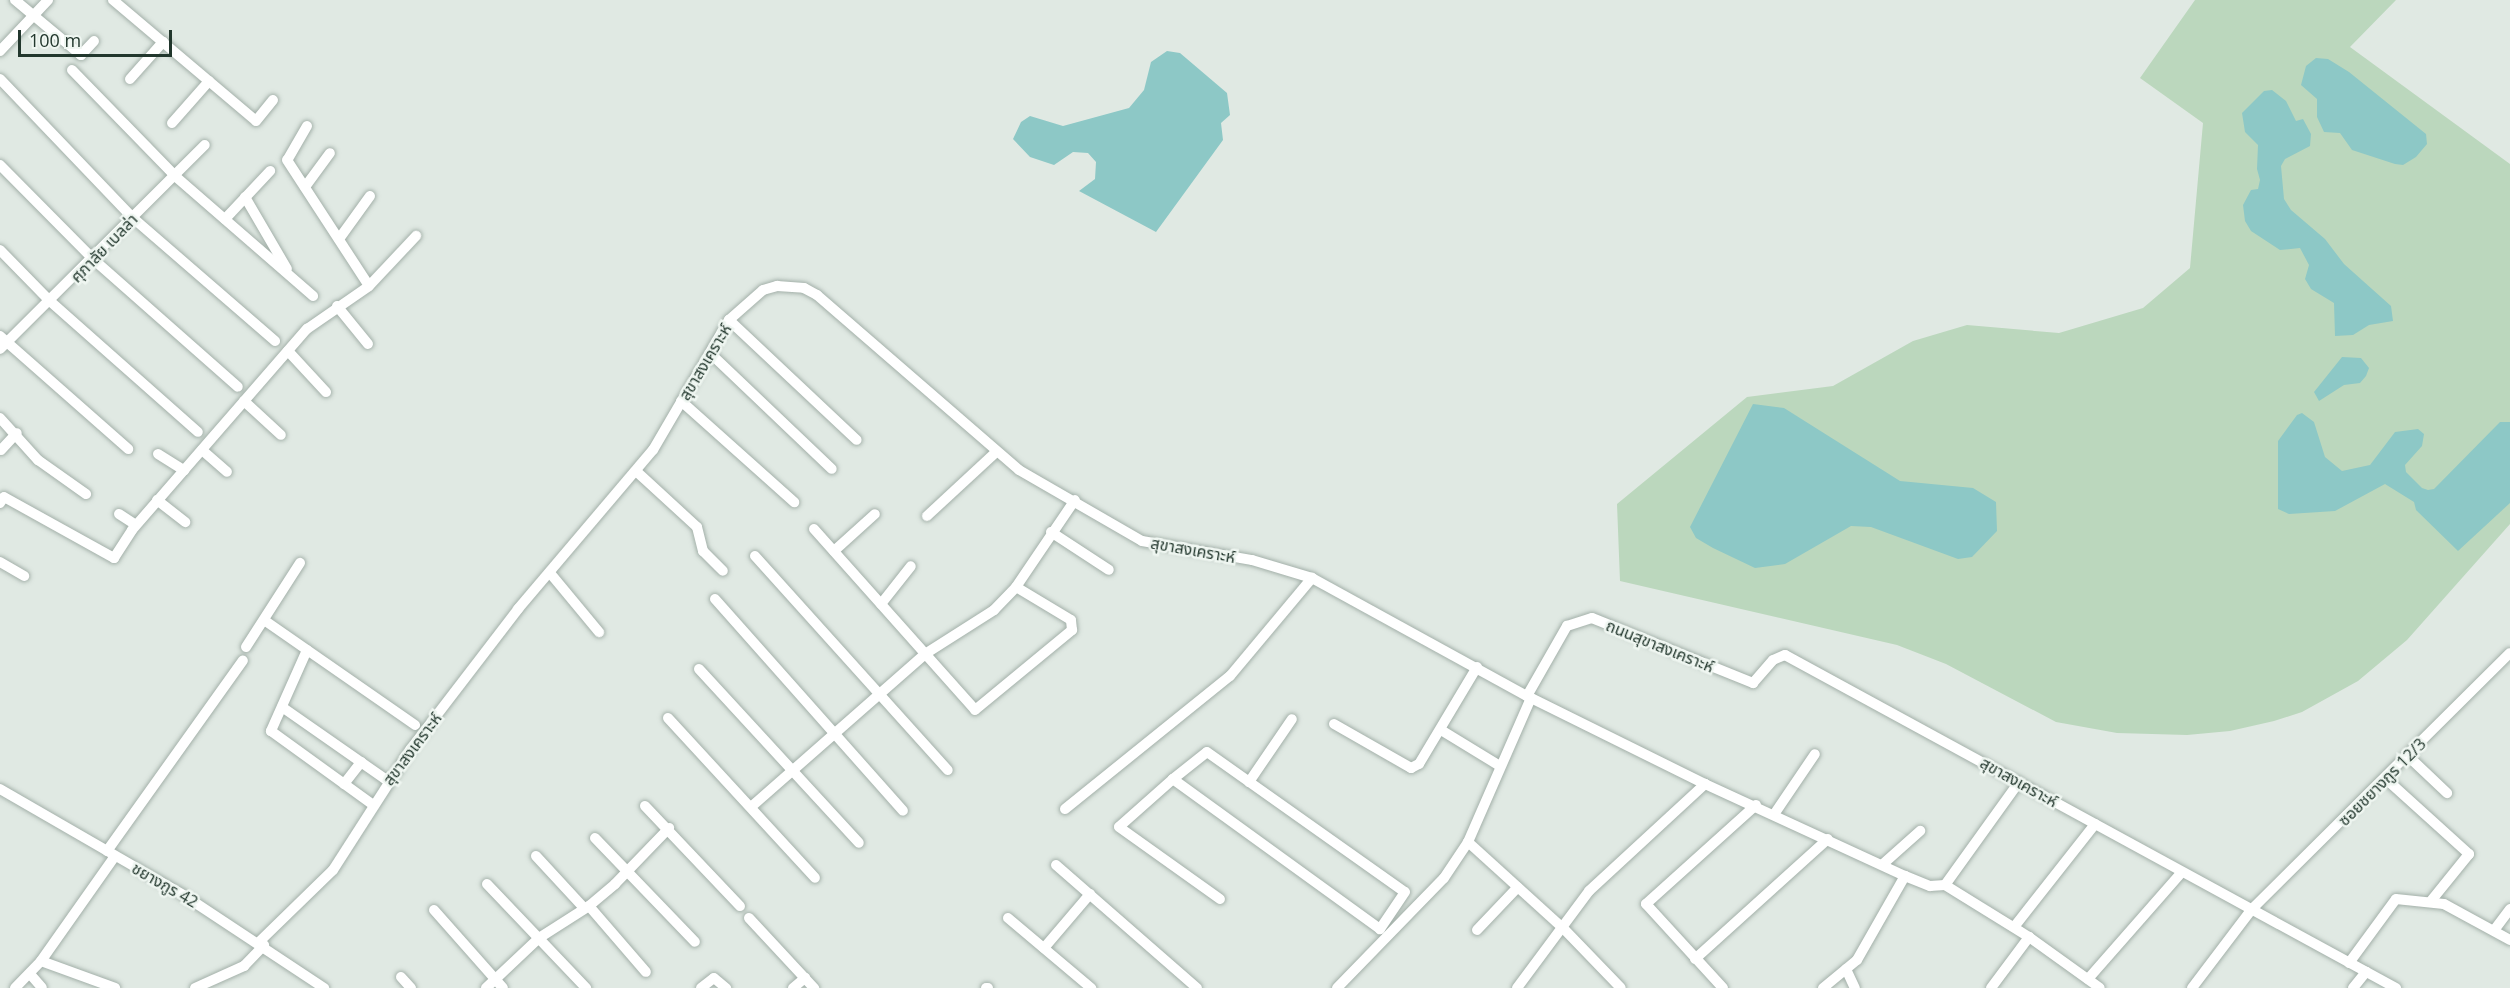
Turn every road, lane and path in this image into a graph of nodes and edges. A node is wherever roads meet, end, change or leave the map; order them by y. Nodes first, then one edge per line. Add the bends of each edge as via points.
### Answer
1 (15, 0) edge
2 (48, 0) edge
3 (113, 0) edge
4 (33, 16) junction
5 (94, 41) dead end
6 (162, 42) junction
7 (0, 51) edge
8 (72, 70) dead end
9 (130, 78) dead end
10 (0, 79) edge
11 (209, 81) junction
12 (273, 100) dead end
13 (172, 123) dead end
14 (306, 126) dead end
15 (205, 145) dead end
16 (330, 153) dead end
17 (0, 165) edge
18 (270, 171) dead end
19 (175, 176) junction
20 (304, 187) junction
21 (370, 196) dead end
22 (245, 197) junction
23 (133, 218) junction
24 (225, 219) junction
25 (416, 236) dead end
26 (339, 239) junction
27 (0, 250) edge
28 (93, 259) junction
29 (292, 278) junction
30 (369, 286) junction
31 (313, 296) dead end
32 (51, 302) junction
33 (337, 306) junction
34 (729, 320) junction
35 (275, 341) dead end
36 (3, 343) edge
37 (368, 344) dead end
38 (288, 351) junction
39 (710, 352) junction
40 (238, 387) dead end
41 (326, 392) dead end
42 (244, 401) junction
43 (681, 401) junction
44 (0, 418) edge
45 (198, 432) dead end
46 (17, 433) junction
47 (281, 435) dead end
48 (857, 440) dead end
49 (128, 449) dead end
50 (1, 450) edge
51 (202, 450) junction
52 (996, 452) junction
53 (158, 454) dead end
54 (832, 469) dead end
55 (184, 470) junction
56 (636, 471) junction
57 (227, 472) dead end
58 (86, 494) dead end
59 (157, 501) junction
60 (1075, 501) junction
61 (794, 502) dead end
62 (0, 503) edge
63 (119, 514) dead end
64 (875, 514) dead end
65 (927, 516) dead end
66 (185, 522) dead end
67 (136, 525) junction
68 (814, 529) dead end
69 (1051, 532) junction
70 (834, 551) junction
71 (755, 556) dead end
72 (0, 562) edge
73 (300, 563) dead end
74 (911, 566) dead end
75 (1109, 570) dead end
76 (723, 571) dead end
77 (550, 573) junction
78 (24, 576) dead end
79 (1312, 578) junction
80 (1016, 587) junction
81 (715, 599) dead end
82 (881, 604) junction
83 (264, 620) junction
84 (599, 632) dead end
85 (246, 647) dead end
86 (307, 650) junction
87 (925, 654) junction
88 (1785, 655) joint
89 (2509, 656) edge
90 (243, 660) dead end
91 (1477, 667) junction
92 (699, 669) dead end
93 (880, 693) junction
94 (1529, 697) junction
95 (282, 707) junction
96 (668, 718) dead end
97 (1292, 719) dead end
98 (1334, 724) dead end
99 (415, 725) dead end
100 (1440, 730) junction
101 (836, 735) junction
102 (1815, 754) dead end
103 (2408, 756) junction
104 (361, 762) junction
105 (1500, 766) junction
106 (948, 770) dead end
107 (792, 773) junction
108 (1173, 779) junction
109 (2386, 779) junction
110 (388, 781) junction
111 (1249, 782) junction
112 (2019, 782) junction
113 (344, 784) junction
114 (1705, 784) junction
115 (0, 789) edge
116 (2447, 793) dead end
117 (372, 804) junction
118 (1756, 805) junction
119 (645, 806) dead end
120 (751, 807) junction
121 (1065, 809) dead end
122 (903, 811) dead end
123 (1774, 813) junction
124 (2095, 824) junction
125 (669, 828) junction
126 (1920, 831) dead end
127 (595, 837) dead end
128 (1828, 838) junction
129 (1468, 842) junction
130 (859, 843) dead end
131 (111, 853) junction
132 (536, 856) dead end
133 (1883, 864) junction
134 (1056, 865) dead end
135 (627, 868) junction
136 (2182, 872) junction
137 (1905, 876) junction
138 (815, 878) dead end
139 (487, 884) dead end
140 (1945, 885) junction
141 (1518, 887) junction
142 (1090, 894) junction
143 (1220, 899) dead end
144 (2431, 901) junction
145 (740, 906) dead end
146 (587, 907) junction
147 (1394, 908) junction
148 (2252, 909) junction
149 (2510, 909) edge
150 (435, 910) dead end
151 (1408, 917) junction
152 (748, 918) dead end
153 (1008, 918) dead end
154 (2014, 927) junction
155 (1563, 928) junction
156 (2495, 929) junction
157 (1477, 930) dead end
158 (2029, 937) junction
159 (539, 938) junction
160 (2510, 940) edge
161 (696, 942) dead end
162 (261, 944) junction
163 (1044, 948) junction
164 (1695, 959) junction
165 (40, 961) junction
166 (2349, 963) junction
167 (1846, 969) junction
168 (646, 972) dead end
169 (2366, 972) junction
170 (30, 974) junction
171 (401, 977) dead end
172 (805, 978) junction
173 (495, 979) junction
174 (2088, 979) junction
175 (15, 988) edge
176 (42, 988) edge
177 (115, 988) edge
178 (195, 988) edge
179 (324, 988) edge
180 (411, 988) edge
181 (486, 988) edge
182 (503, 988) edge
183 (586, 988) edge
184 (701, 988) edge
185 (726, 988) edge
186 (793, 988) edge
187 (814, 988) edge
188 (1091, 988) edge
189 (1197, 988) edge
190 (1337, 988) edge
191 (1517, 988) edge
192 (1620, 988) edge
193 (1723, 988) edge
194 (1823, 988) edge
195 (1855, 988) edge
196 (1991, 988) edge
197 (2100, 988) edge
198 (2192, 988) edge
199 (2353, 988) edge
200 (2396, 988) edge

1 - 4 street
2 - 4 street
3 - 6 street
4 - 5 street via 81,55
4 - 7 street
6 - 9 street
6 - 11 street
8 - 19 street
10 - 23 street
11 - 12 street via 256,121
11 - 13 street
14 - 20 street via 287,160
15 - 19 street, ศุภาลัย เบลล่า
16 - 20 street
17 - 28 street
18 - 22 street
19 - 23 street, ศุภาลัย เบลล่า
19 - 24 street
20 - 26 street
21 - 26 street
22 - 24 street
22 - 29 street
23 - 28 street, ศุภาลัย เบลล่า
23 - 35 street
24 - 29 street
25 - 30 street
26 - 30 street
27 - 32 street
28 - 32 street, ศุภาลัย เบลล่า
28 - 40 street
29 - 31 street
30 - 33 street
32 - 36 street, ศุภาลัย เบลล่า
32 - 45 street
33 - 37 street
33 - 38 street via 307,329
34 - 39 street, สุขาสงเคราะห์
34 - 48 street
34 - 52 street, สุขาสงเคราะห์ via 763,290 777,286 804,288 873,340
36 - 49 street
38 - 41 street
38 - 42 street
39 - 43 street, สุขาสงเคราะห์
39 - 54 street
42 - 47 street
42 - 51 street
43 - 56 street, สุขาสงเคราะห์
43 - 61 street
44 - 46 street
46 - 50 street
46 - 58 street via 38,460
51 - 55 street
51 - 57 street
52 - 60 street, สุขาสงเคราะห์ via 1019,470
52 - 65 street
53 - 55 street
55 - 59 street
56 - 76 street via 697,527 703,551
56 - 77 street, สุขาสงเคราะห์
59 - 66 street
59 - 67 street
60 - 69 street
60 - 79 street, สุขาสงเคราะห์ via 1152,544 1252,560
62 - 67 street via 4,497 114,558
63 - 67 street
64 - 70 street
68 - 70 street
69 - 75 street
69 - 80 street
70 - 82 street
71 - 93 street
72 - 78 street
73 - 83 street
74 - 82 street
77 - 84 street
77 - 110 street, สุขาสงเคราะห์ via 518,609
79 - 91 street, สุขาสงเคราะห์
79 - 121 street via 1230,676
80 - 87 street via 994,610
80 - 87 street via 1071,620 1072,630 975,710
81 - 101 street
82 - 87 street
83 - 85 street
83 - 86 street
86 - 95 street
86 - 99 street
87 - 93 street
88 - 94 street, ถนนสุขาสงเคราะห์ via 1773,660 1753,683 1592,618 1568,626
88 - 112 street, สุขาสงเคราะห์
89 - 103 street, ซอยชยางกูร 12/3
90 - 131 street
91 - 94 street, สุขาสงเคราะห์
91 - 100 street
92 - 107 street
93 - 101 street
93 - 106 street
94 - 105 street
94 - 114 street, สุขาสงเคราะห์
95 - 104 street
95 - 113 street via 271,731
96 - 120 street
97 - 111 street
98 - 100 street via 1412,768 1419,764
100 - 105 street
101 - 107 street
101 - 122 street
102 - 123 street
103 - 109 street, ซอยชยางกูร 12/3
103 - 116 street
104 - 110 street
104 - 113 street
105 - 129 street
107 - 120 street
107 - 130 street
108 - 111 street via 1207,752
108 - 143 street via 1119,827
108 - 147 street via 1380,929
109 - 144 street via 2469,854
109 - 148 street, ซอยชยางกูร 12/3
110 - 117 street, สุขาสงเคราะห์
111 - 147 street via 1405,892
112 - 124 street, สุขาสงเคราะห์
112 - 140 street
113 - 117 street
114 - 118 street, สุขาสงเคราะห์
114 - 155 street via 1589,891
115 - 131 street, ชยางกูร 42
117 - 162 street, สุขาสงเคราะห์ via 333,870
118 - 123 street, สุขาสงเคราะห์
118 - 164 street via 1646,904
119 - 125 street
120 - 138 street
123 - 128 street, สุขาสงเคราะห์
124 - 136 street, สุขาสงเคราะห์
124 - 154 street
125 - 135 street
125 - 145 street
126 - 133 street
127 - 135 street
128 - 133 street, สุขาสงเคราะห์
128 - 164 street
129 - 141 street
129 - 151 street via 1444,878
131 - 162 street, ชยางกูร 42
131 - 165 street
132 - 146 street
133 - 137 street, สุขาสงเคราะห์
134 - 142 street
135 - 146 street
135 - 161 street
136 - 148 street, สุขาสงเคราะห์
136 - 174 street
137 - 140 street, สุขาสงเคราะห์ via 1930,886
137 - 167 street via 1857,960
139 - 159 street
140 - 154 street
141 - 155 street
141 - 157 street
142 - 163 street
142 - 189 street
144 - 156 street
144 - 166 street via 2396,899
146 - 159 street
146 - 168 street
147 - 151 street
148 - 166 street
148 - 198 street, ซอยชยางกูร 12/3
149 - 156 street
150 - 173 street
151 - 190 street
152 - 172 street
153 - 163 street
154 - 158 street
155 - 191 street
155 - 192 street
156 - 160 street
158 - 174 street
158 - 196 street
159 - 173 street
159 - 183 street
162 - 178 street, สุขาสงเคราะห์ via 244,966
162 - 179 street, ชยางกูร 42
163 - 188 street
164 - 193 street
165 - 170 street
165 - 177 street
166 - 169 street
167 - 194 street
167 - 195 street
169 - 199 street
169 - 200 street
170 - 175 street
170 - 176 street
171 - 180 street
172 - 186 street
172 - 187 street
173 - 181 street
173 - 182 street
174 - 197 street
184 - 185 street via 718,979

